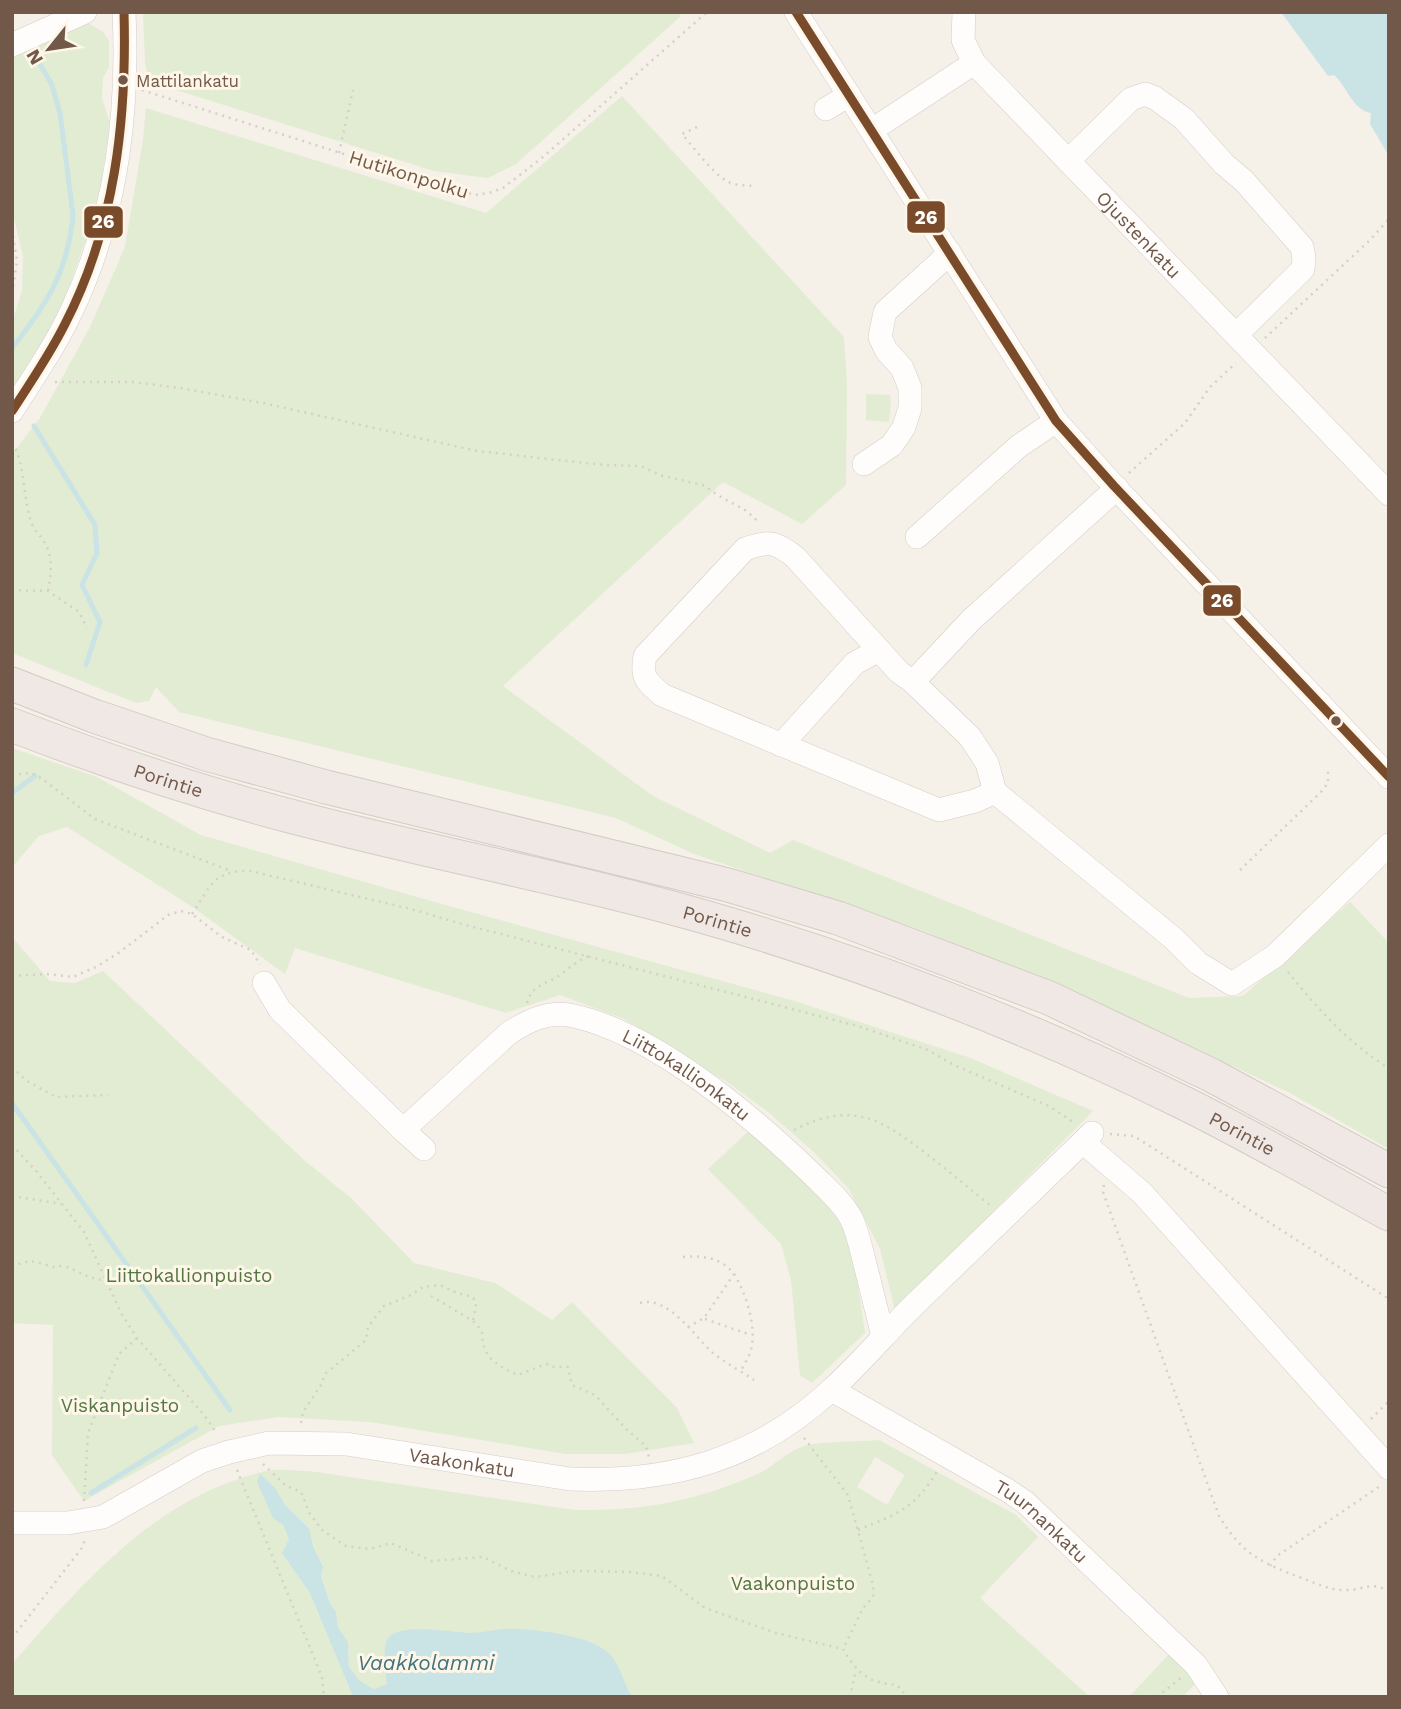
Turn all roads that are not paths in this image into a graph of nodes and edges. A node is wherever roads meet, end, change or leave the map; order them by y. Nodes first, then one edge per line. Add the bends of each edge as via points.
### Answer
1 (85, 12) edge
2 (124, 12) edge
3 (796, 12) edge
4 (960, 16) edge
5 (12, 45) edge
6 (974, 63) junction
7 (849, 95) junction
8 (826, 110) dead end
9 (872, 131) junction
10 (1068, 161) junction
11 (950, 253) junction
12 (1243, 343) junction
13 (12, 411) edge
14 (1056, 421) junction
15 (864, 464) dead end
16 (1116, 487) junction
17 (1389, 494) edge
18 (917, 537) dead end
19 (879, 650) junction
20 (914, 682) junction
21 (12, 684) edge
22 (12, 725) edge
23 (781, 745) junction
24 (1389, 777) edge
25 (995, 792) junction
26 (1389, 845) edge
27 (264, 983) road end
28 (403, 1130) junction
29 (424, 1149) dead end
30 (1389, 1171) edge
31 (1389, 1214) edge
32 (883, 1336) junction
33 (832, 1390) junction
34 (1389, 1468) edge
35 (12, 1523) edge
36 (1217, 1697) edge

1 - 5 street
2 - 13 street via 125,83 107,215 72,310
3 - 7 street
4 - 6 street via 962,40
6 - 9 street
6 - 10 street, Ojustenkatu
7 - 8 street
7 - 9 street
9 - 11 street
10 - 12 street, Ojustenkatu
10 - 12 street via 1131,99 1145,94 1184,120 1244,181 1302,247 1304,258 1303,269
11 - 14 street
11 - 15 street via 885,312 880,337 902,368 910,387 910,408 892,445
12 - 17 street, Ojustenkatu
14 - 16 street
14 - 18 street via 1019,446
16 - 20 street via 971,620
16 - 24 street
19 - 20 street
19 - 23 street via 855,663
19 - 23 street via 779,544 761,543 745,549 645,656 643,669 646,681 662,695
20 - 25 street via 970,737 988,763
21 - 30 highway, Porintie via 206,754 728,885 838,918 1049,998 1211,1075
22 - 31 highway, Porintie via 207,792 318,824 718,921 917,986 1187,1105
23 - 25 street via 939,810
25 - 26 street via 1198,963 1232,984 1275,956
27 - 28 street via 279,1010
28 - 29 street
28 - 32 street, Liittokallionkatu via 527,1021 573,1016 614,1030 654,1049 709,1087 776,1140 837,1199 851,1217 858,1237
32 - 33 street, Vaakonkatu
32 - 34 street, Vaakonkatu via 993,1239 1006,1217 1088,1137
33 - 35 street, Vaakonkatu via 758,1443 717,1461 658,1476 570,1479 346,1444 224,1444 103,1517 82,1514 53,1524
33 - 36 street, Tuurnankatu via 1025,1502 1196,1665

